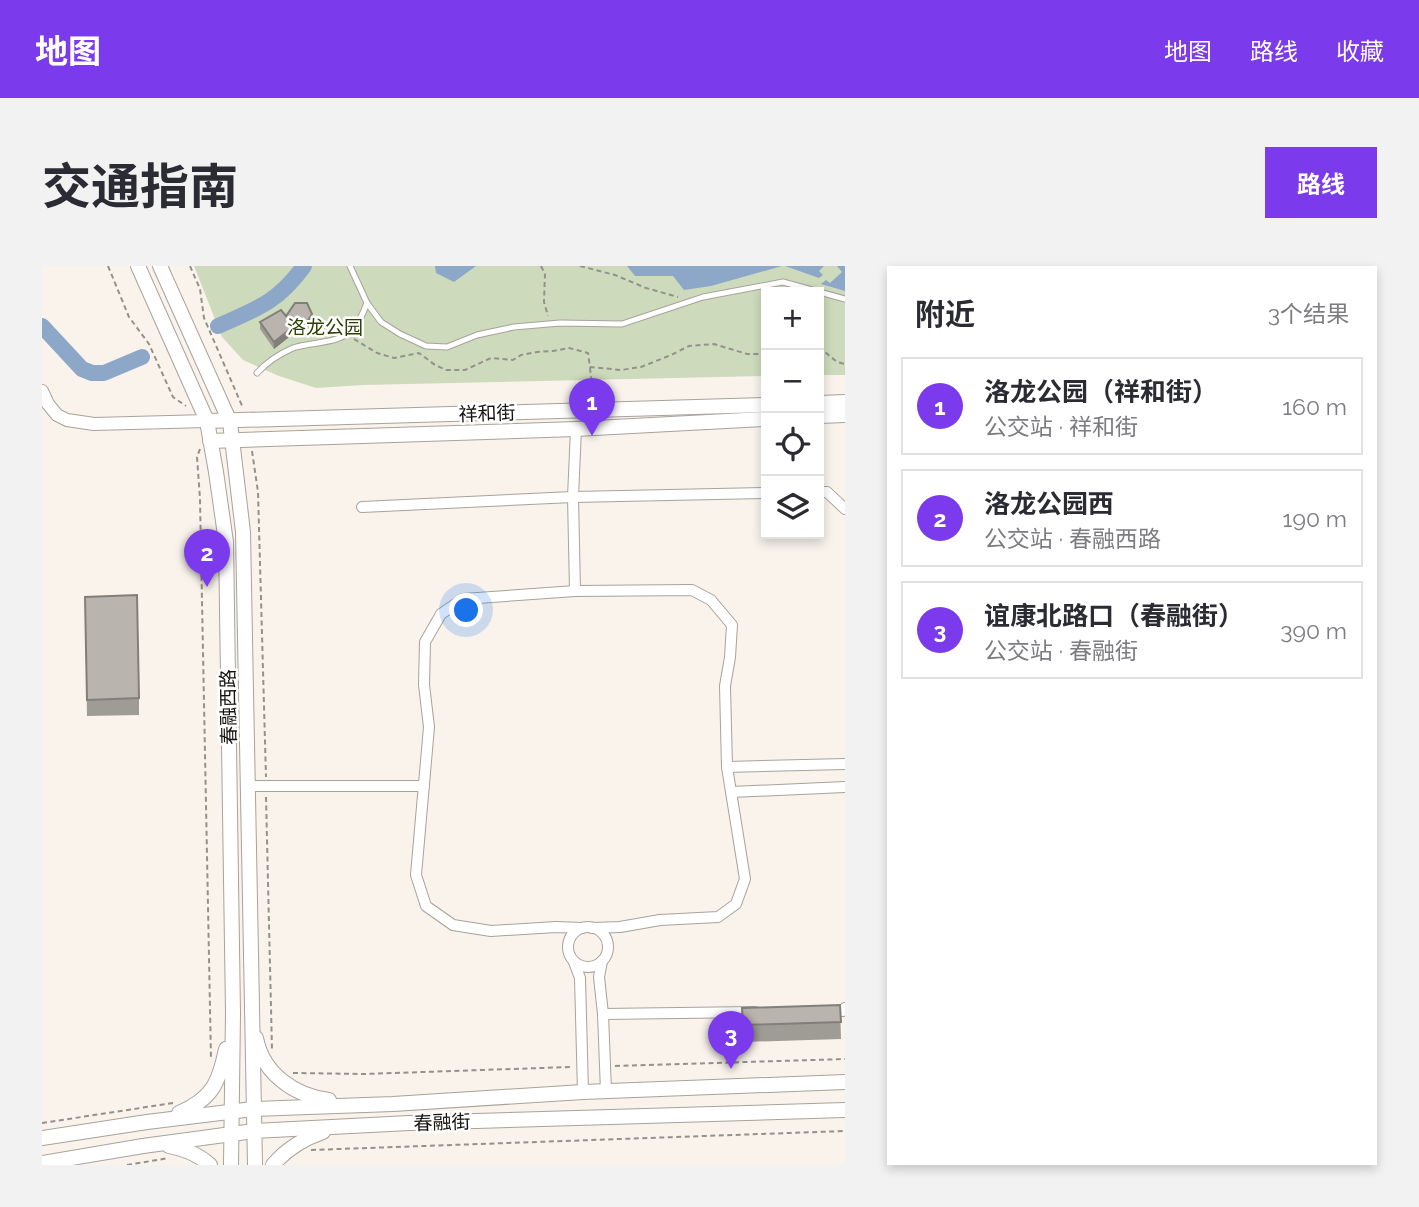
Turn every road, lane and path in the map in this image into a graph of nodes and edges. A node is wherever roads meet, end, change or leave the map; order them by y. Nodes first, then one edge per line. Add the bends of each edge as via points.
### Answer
1 (108, 266) edge
2 (138, 266) edge
3 (160, 266) edge
4 (190, 266) edge
5 (350, 266) edge
6 (541, 266) edge
7 (580, 266) edge
8 (845, 299) edge
9 (687, 302) junction
10 (367, 303) junction
11 (550, 323) junction
12 (347, 334) junction
13 (823, 350) edge
14 (761, 354) edge
15 (845, 364) edge
16 (590, 367) junction
17 (257, 373) dead end
18 (592, 386) dead end
19 (42, 391) edge
20 (845, 402) edge
21 (824, 403) edge
22 (761, 405) edge
23 (190, 409) dead end
24 (845, 415) edge
25 (824, 416) edge
26 (761, 419) edge
27 (207, 421) junction
28 (249, 421) junction
29 (230, 422) junction
30 (576, 429) junction
31 (250, 440) junction
32 (232, 441) junction
33 (205, 443) junction
34 (824, 492) edge
35 (761, 493) edge
36 (573, 497) junction
37 (362, 507) dead end
38 (845, 509) edge
39 (575, 591) junction
40 (845, 764) edge
41 (727, 767) junction
42 (248, 786) junction
43 (266, 786) junction
44 (424, 786) junction
45 (845, 787) edge
46 (731, 792) junction
47 (556, 927) junction
48 (620, 927) junction
49 (587, 928) junction
50 (607, 942) junction
51 (569, 943) junction
52 (602, 961) junction
53 (574, 962) junction
54 (845, 1008) edge
55 (816, 1011) edge
56 (763, 1012) edge
57 (233, 1013) junction
58 (252, 1014) junction
59 (603, 1014) junction
60 (845, 1059) edge
61 (211, 1065) dead end
62 (606, 1066) junction
63 (584, 1067) junction
64 (273, 1073) junction
65 (845, 1082) edge
66 (606, 1091) junction
67 (583, 1092) junction
68 (176, 1102) dead end
69 (393, 1104) junction
70 (254, 1109) junction
71 (845, 1110) edge
72 (231, 1111) junction
73 (164, 1120) junction
74 (42, 1123) edge
75 (338, 1126) junction
76 (254, 1131) junction
77 (845, 1131) edge
78 (232, 1133) junction
79 (42, 1138) edge
80 (143, 1146) junction
81 (328, 1149) dead end
82 (42, 1163) edge
83 (210, 1165) edge
84 (231, 1165) edge
85 (254, 1165) edge
86 (273, 1165) edge

1 - 23 path via 129,317 149,344 173,397
2 - 27 main road, 春融西路
3 - 29 main road, 春融西路
4 - 28 path via 200,289 204,318
5 - 10 lane
6 - 11 path
7 - 9 path
8 - 9 lane via 783,282
9 - 11 lane via 622,324
10 - 11 lane via 381,322 426,346 447,347 477,335
10 - 12 lane
12 - 16 path via 377,353 394,358 419,353 446,370 466,370 491,358 513,360 569,348 588,353
12 - 17 lane via 296,347
13 - 15 path
14 - 16 path via 714,344 689,346 621,370
16 - 18 path
19 - 27 street via 57,415 66,420 94,424
20 - 21 main road
22 - 28 main road, 祥和街
24 - 25 main road
26 - 30 main road, 祥和街
27 - 29 main road, 祥和街
27 - 33 main road, 春融西路
28 - 29 main road, 祥和街
29 - 32 main road, 春融西路
30 - 31 main road, 祥和街
30 - 36 street
31 - 32 main road, 祥和街
31 - 43 path via 258,492
32 - 33 main road, 祥和街
32 - 42 main road, 春融西路 via 243,532
33 - 57 main road, 春融西路 via 216,472 226,542
33 - 61 path via 197,457
34 - 38 street
35 - 36 street
36 - 37 street
36 - 39 street
39 - 41 street via 692,590 711,600 732,625 725,686
39 - 44 street via 463,599 441,614 425,642 429,727
40 - 41 street
41 - 46 street
42 - 43 street
42 - 58 main road, 春融西路
43 - 44 street
43 - 64 path
44 - 47 street via 416,875 426,906 453,925 491,931
45 - 46 street
46 - 48 street via 745,879 736,904 718,917
47 - 49 street
47 - 51 street
48 - 49 street
48 - 50 street
49 - 50 street via 601,933
49 - 51 street via 573,934
50 - 52 street
51 - 53 street
52 - 53 street via 588,967
52 - 59 street
53 - 63 street via 580,978
54 - 55 street
56 - 59 street
57 - 72 main road, 春融西路
57 - 73 main road via 215,1086 200,1103
58 - 64 main road via 258,1046
58 - 70 main road, 春融西路
59 - 62 street
60 - 62 path
62 - 66 street
63 - 64 path
63 - 67 street
64 - 69 main road via 311,1097
65 - 66 main road, 春融街
66 - 67 main road, 春融街
67 - 69 main road, 春融街
68 - 74 path
69 - 70 main road, 春融街
70 - 72 main road, 春融街
70 - 76 main road, 春融西路
71 - 75 main road, 春融街
72 - 73 main road, 春融街
72 - 78 main road, 春融西路
73 - 79 main road, 春融街
75 - 76 main road, 春融街
75 - 86 main road via 303,1140
76 - 78 main road, 春融街
76 - 85 main road, 春融西路
77 - 81 path
78 - 80 main road, 春融街
78 - 84 main road, 春融西路
80 - 82 main road, 春融街
80 - 83 main road via 179,1148

